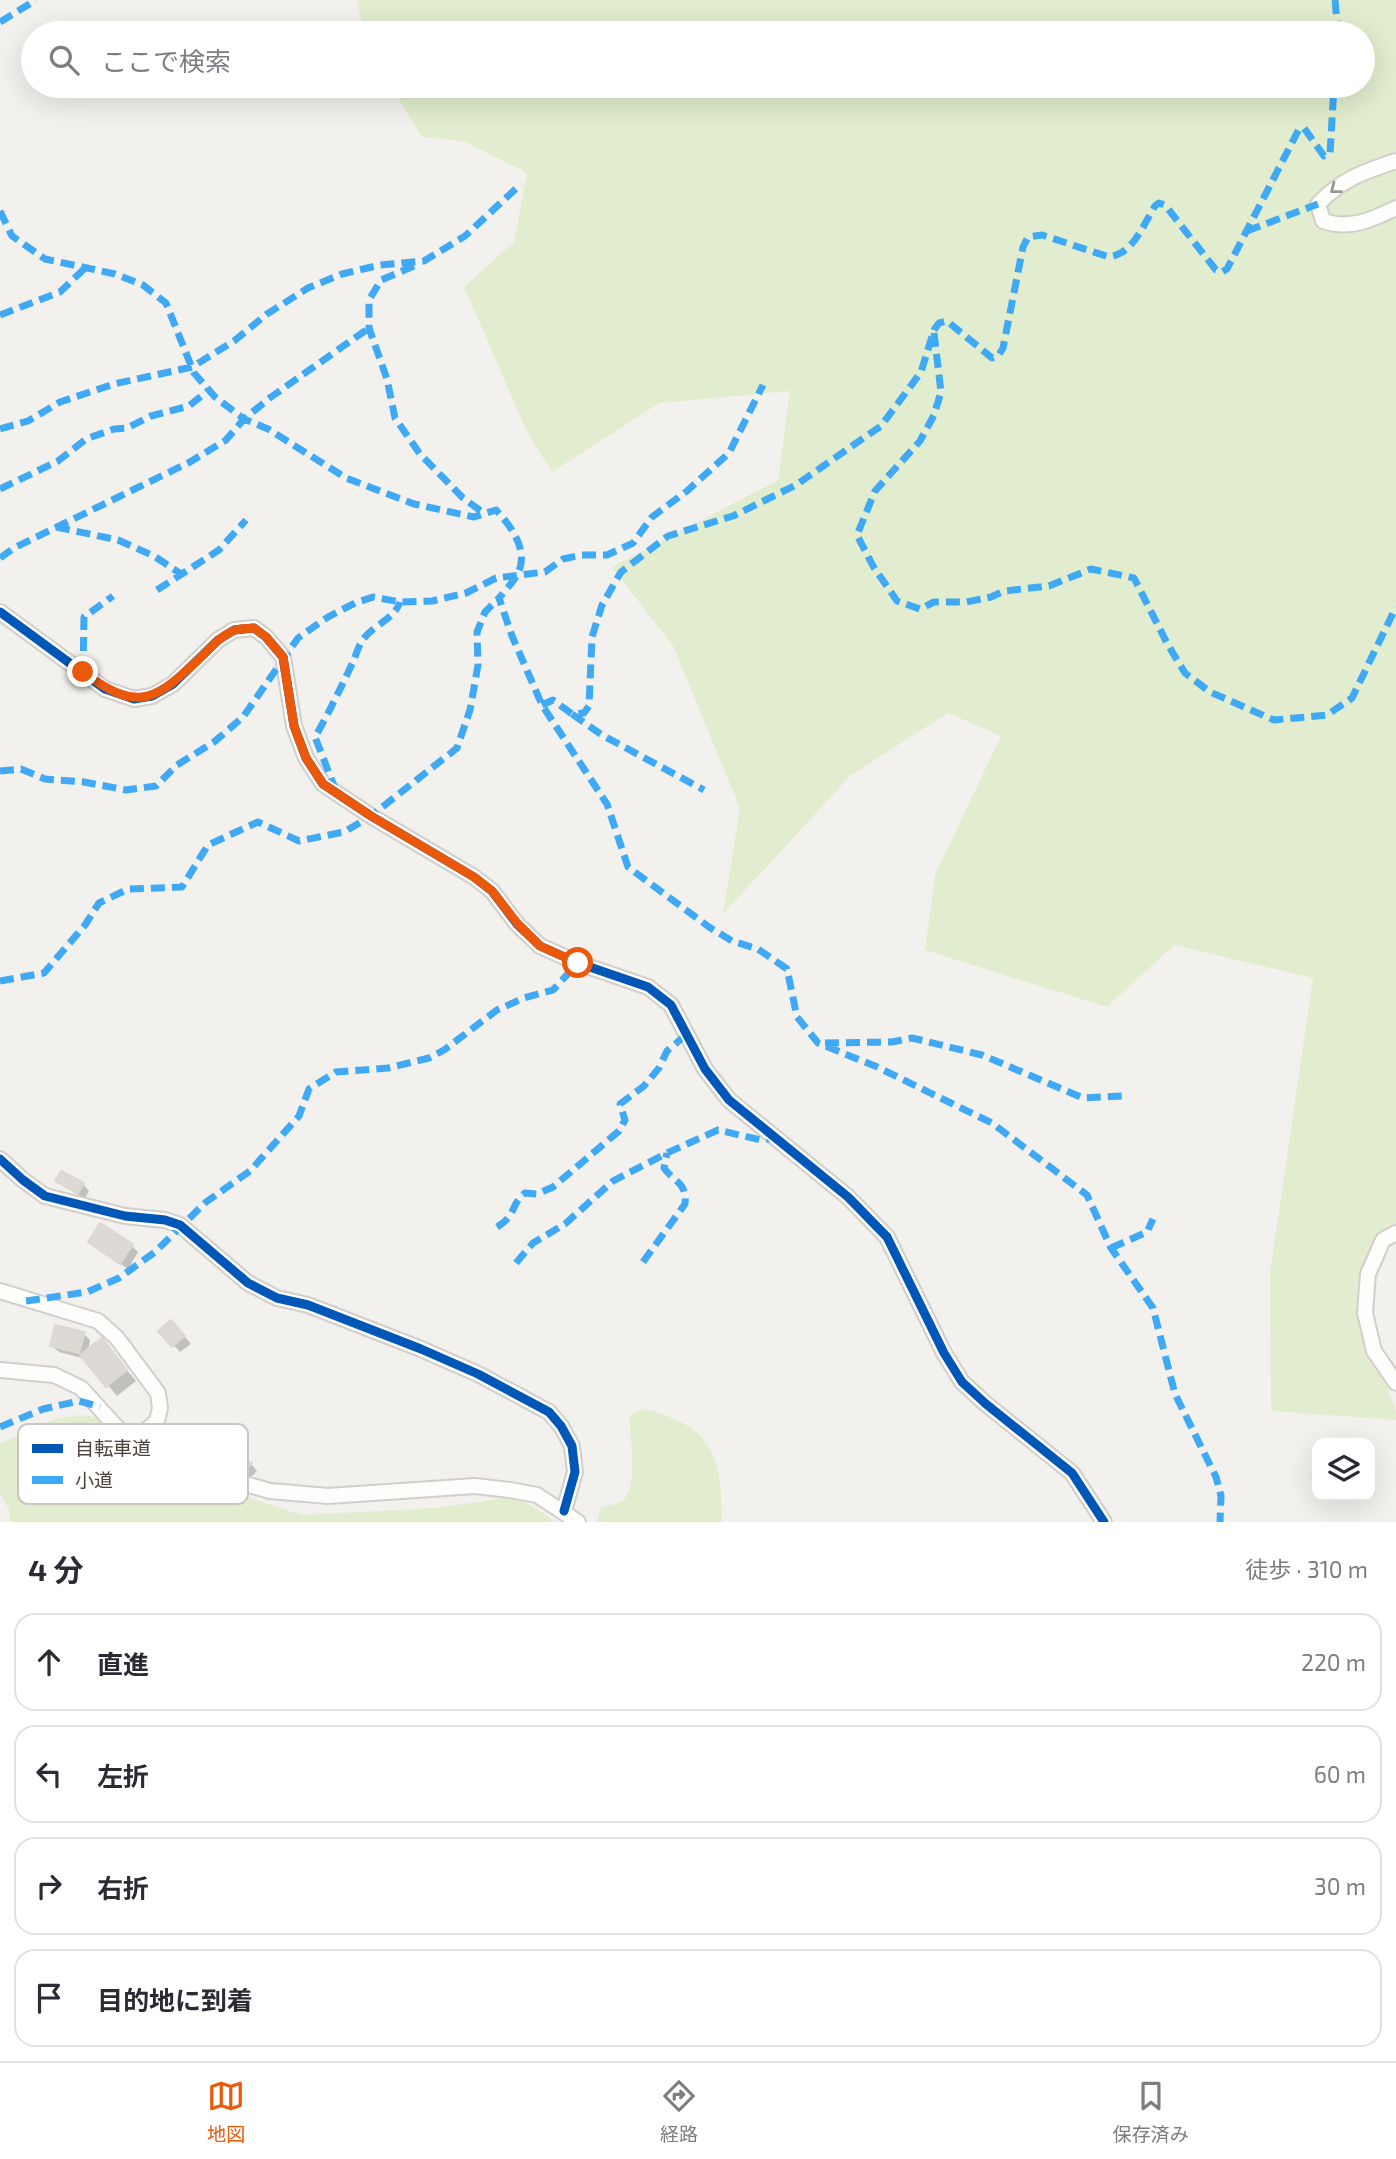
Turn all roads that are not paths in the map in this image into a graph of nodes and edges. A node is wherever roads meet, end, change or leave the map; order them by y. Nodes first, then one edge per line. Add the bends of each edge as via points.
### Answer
1 (1396, 161) edge
2 (1396, 208) edge
3 (0, 612) edge
4 (0, 1158) edge
5 (1396, 1233) edge
6 (0, 1291) edge
7 (0, 1370) edge
8 (1396, 1384) edge
9 (114, 1424) edge
10 (153, 1424) edge
11 (248, 1485) edge
12 (564, 1511) junction
13 (578, 1522) edge
14 (1104, 1522) edge

1 -> 2 street via 1335,187 1318,205 1323,221 1339,226 1371,220
3 - 14 street via 105,689 134,699 152,696 173,684 234,630 254,628 266,637 283,657 294,726 306,758 323,784 474,877 540,946 648,988 671,1005 705,1069 729,1100 848,1197 887,1237 962,1382 1072,1473
4 - 12 street via 46,1196 180,1225 248,1283 277,1298 308,1305 421,1349 549,1412 572,1446 575,1472
5 - 8 street via 1382,1240 1368,1274 1365,1313 1374,1351
6 - 10 street via 98,1321 117,1338 158,1393 160,1408
7 - 9 street via 54,1374 81,1388
11 - 12 street via 328,1496 475,1486 537,1495
12 - 13 street

